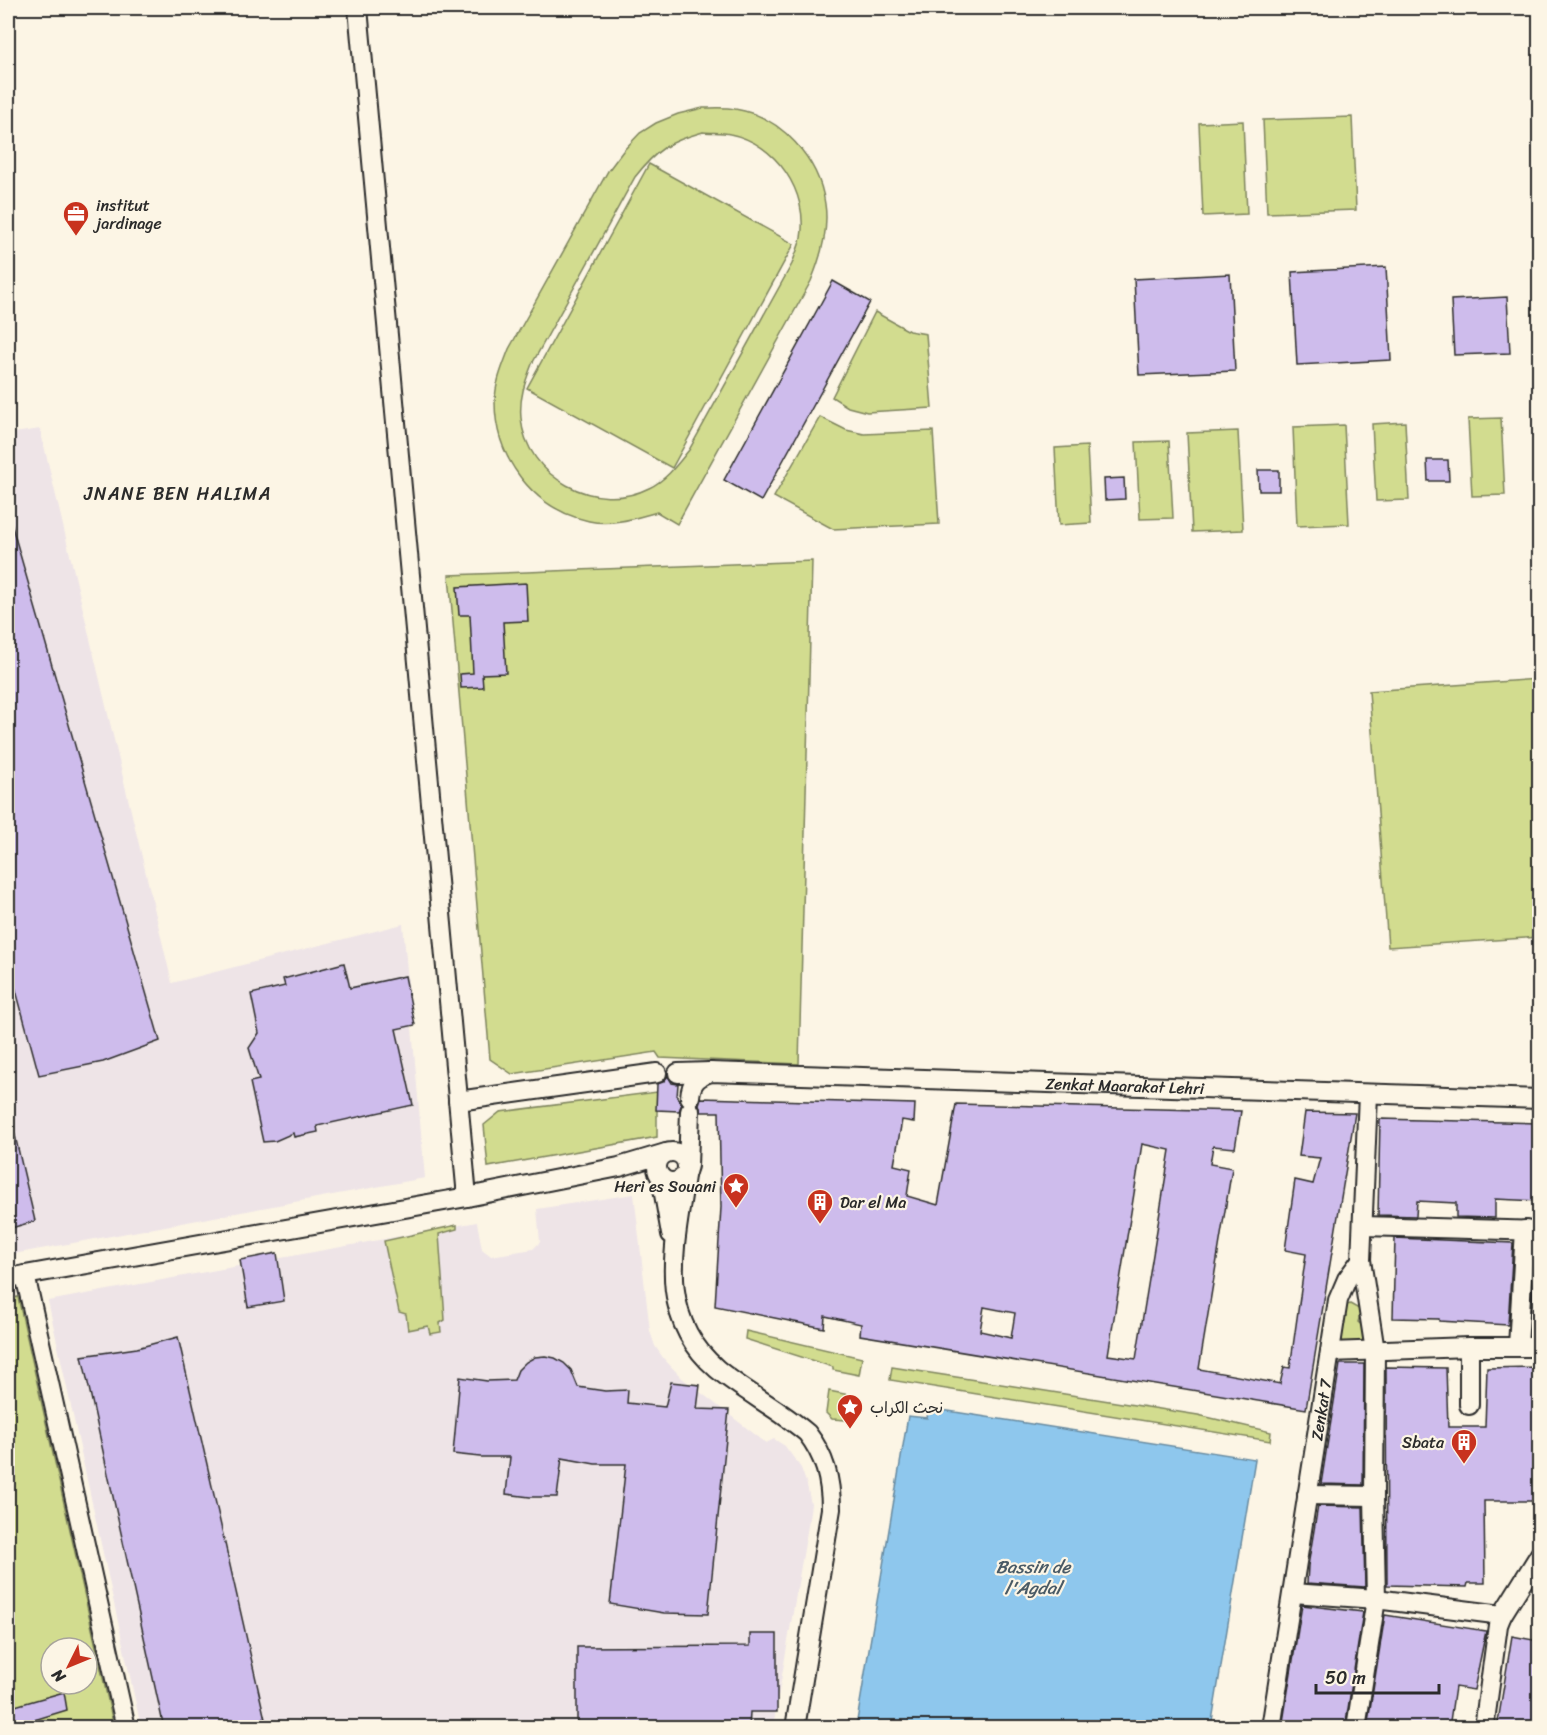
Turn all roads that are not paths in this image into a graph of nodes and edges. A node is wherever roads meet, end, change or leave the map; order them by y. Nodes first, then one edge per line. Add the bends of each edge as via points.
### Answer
1 (358, 8) edge
2 (710, 1072) junction
3 (657, 1073) dead end
4 (678, 1073) dead end
5 (1368, 1094) junction
6 (1539, 1100) edge
7 (458, 1101) junction
8 (666, 1153) junction
9 (619, 1167) junction
10 (687, 1171) junction
11 (660, 1176) junction
12 (467, 1197) junction
13 (1363, 1226) junction
14 (1532, 1231) edge
15 (674, 1251) junction
16 (1361, 1260) junction
17 (16, 1276) edge
18 (1518, 1346) junction
19 (1468, 1347) junction
20 (1539, 1347) edge
21 (1375, 1351) junction
22 (1330, 1352) junction
23 (1469, 1405) dead end
24 (1307, 1496) junction
25 (1374, 1496) junction
26 (1539, 1554) edge
27 (1293, 1593) junction
28 (1376, 1599) junction
29 (1502, 1615) junction
30 (126, 1728) edge
31 (795, 1728) edge
32 (1271, 1728) edge
33 (1356, 1728) edge
34 (1484, 1728) edge

1 - 7 street
2 - 4 street, Zenkat Maarakat Lehri
2 - 5 street, Zenkat Maarakat Lehri
2 - 10 street via 693,1082
3 - 7 street
5 - 6 street, Zenkat Maarakat Lehri
5 - 13 street
7 - 12 street
8 - 9 street
8 - 10 street via 681,1154 687,1161
8 - 11 street via 657,1164
9 - 11 street
9 - 12 street
10 - 11 street via 673,1182
10 - 15 street
11 - 15 street
12 - 17 street
13 - 14 street
13 - 16 street
14 - 18 street
15 - 31 street via 678,1311 691,1341 718,1370 807,1433 828,1477 831,1509
16 - 21 street
16 - 22 street, Zenkat 7 via 1338,1300
17 - 30 street
18 - 19 street
18 - 20 street
19 - 21 street
19 - 23 street
21 - 22 street
21 - 25 street
22 - 24 street, Zenkat 7
24 - 25 street
24 - 27 street, Zenkat 7
25 - 28 street
26 - 29 street
27 - 28 street
27 - 32 street, Zenkat 7
28 - 29 street
28 - 33 street
29 - 34 street

